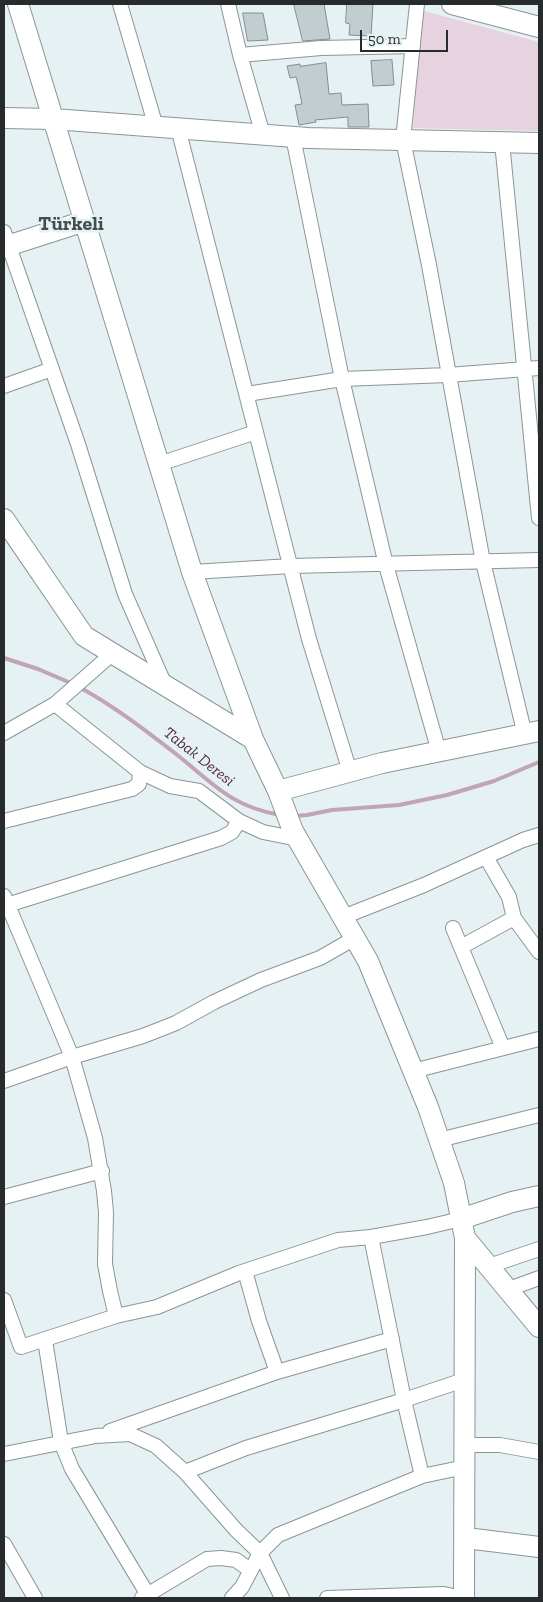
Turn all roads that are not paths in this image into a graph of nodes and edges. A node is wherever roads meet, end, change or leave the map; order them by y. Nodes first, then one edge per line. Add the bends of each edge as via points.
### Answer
1 (18, 4) edge
2 (120, 4) edge
3 (228, 4) edge
4 (417, 4) edge
5 (452, 4) edge
6 (484, 8) edge
7 (539, 27) edge
8 (413, 46) junction
9 (240, 55) junction
10 (4, 118) edge
11 (53, 119) junction
12 (156, 127) junction
13 (178, 128) junction
14 (263, 135) junction
15 (293, 137) junction
16 (403, 140) junction
17 (502, 142) junction
18 (539, 142) edge
19 (84, 221) junction
20 (5, 242) edge
21 (539, 368) edge
22 (52, 369) junction
23 (524, 369) junction
24 (448, 375) junction
25 (342, 379) junction
26 (4, 386) edge
27 (246, 394) junction
28 (256, 432) junction
29 (160, 464) junction
30 (539, 518) edge
31 (5, 523) edge
32 (539, 560) edge
33 (483, 562) junction
34 (386, 564) junction
35 (291, 566) junction
36 (192, 572) junction
37 (113, 653) junction
38 (165, 684) junction
39 (55, 704) junction
40 (4, 733) edge
41 (532, 733) edge
42 (253, 739) junction
43 (439, 752) junction
44 (140, 772) junction
45 (350, 772) junction
46 (280, 796) junction
47 (4, 821) edge
48 (239, 821) junction
49 (295, 835) junction
50 (539, 835) edge
51 (486, 857) junction
52 (5, 903) edge
53 (343, 917) junction
54 (514, 918) junction
55 (453, 928) dead end
56 (355, 938) junction
57 (461, 947) junction
58 (539, 952) edge
59 (539, 1039) edge
60 (503, 1048) junction
61 (72, 1057) junction
62 (413, 1071) junction
63 (4, 1081) edge
64 (539, 1115) edge
65 (439, 1140) junction
66 (102, 1171) junction
67 (539, 1196) edge
68 (4, 1197) edge
69 (461, 1218) junction
70 (370, 1237) junction
71 (465, 1238) junction
72 (539, 1249) edge
73 (489, 1266) junction
74 (245, 1271) junction
75 (539, 1278) edge
76 (509, 1289) junction
77 (4, 1300) edge
78 (116, 1316) junction
79 (539, 1327) edge
80 (392, 1339) junction
81 (45, 1340) junction
82 (276, 1372) junction
83 (464, 1380) junction
84 (404, 1400) junction
85 (96, 1436) junction
86 (61, 1442) junction
87 (465, 1445) junction
88 (539, 1452) edge
89 (4, 1454) edge
90 (465, 1468) junction
91 (184, 1472) junction
92 (422, 1476) junction
93 (466, 1538) junction
94 (4, 1544) edge
95 (539, 1546) edge
96 (260, 1553) junction
97 (250, 1570) junction
98 (145, 1597) edge
99 (35, 1598) edge
100 (232, 1598) edge
101 (282, 1598) edge
102 (327, 1598) edge
103 (463, 1598) edge

1 - 11 street
2 - 12 street
3 - 9 street
4 - 8 street
5 - 6 street
6 - 7 street
8 - 9 street via 321,48
8 - 16 street
9 - 14 street
10 - 11 street
11 - 12 street
11 - 19 street
12 - 13 street
13 - 14 street
13 - 27 street
14 - 15 street
15 - 16 street
15 - 25 street
16 - 17 street
16 - 24 street
17 - 18 street
17 - 23 street
19 - 20 street
19 - 29 street
20 - 22 street
21 - 23 street
22 - 26 street
22 - 38 street via 124,594
23 - 24 street
23 - 30 street
24 - 25 street
24 - 33 street
25 - 27 street
25 - 34 street
27 - 28 street
28 - 29 street
28 - 35 street
29 - 36 street
31 - 37 street via 84,636
32 - 33 street
33 - 34 street
33 - 41 street
34 - 35 street
34 - 43 street
35 - 36 street
35 - 45 street via 309,639
36 - 42 street
37 - 38 street
37 - 39 street
38 - 42 street
39 - 40 street
39 - 44 street
41 - 43 street
42 - 46 street
43 - 45 street
44 - 47 street via 139,784 132,789
44 - 48 street via 170,786 199,791
45 - 46 street
46 - 49 street
48 - 49 street via 263,832
48 - 52 street via 232,832 221,838
49 - 53 street
50 - 51 street
51 - 53 street
51 - 54 street via 509,897
52 - 61 street
53 - 56 street
54 - 57 street
54 - 58 street
55 - 57 street
56 - 61 street via 320,958 261,980 176,1023
56 - 62 street via 368,961
57 - 60 street
59 - 60 street
60 - 62 street
61 - 63 street
61 - 66 street
62 - 65 street
64 - 65 street
65 - 69 street
66 - 68 street
66 - 78 street via 106,1212 105,1264
67 - 69 street
69 - 70 street
69 - 71 street
70 - 74 street via 338,1240
70 - 80 street
71 - 73 street
71 - 83 street
72 - 73 street
73 - 76 street
74 - 78 street via 156,1307
74 - 82 street
75 - 76 street
76 - 79 street
77 - 81 street via 21,1347
78 - 81 street
80 - 82 street
80 - 84 street
81 - 86 street
82 - 85 street
83 - 84 street
83 - 87 street
84 - 91 street via 246,1448
84 - 92 street
85 - 86 street
85 - 91 street via 130,1434 156,1446
86 - 89 street
86 - 98 street via 72,1469
87 - 88 street via 500,1445
87 - 90 street
90 - 92 street
90 - 93 street
91 - 96 street
92 - 96 street via 278,1535
93 - 95 street
93 - 103 street
94 - 99 street
96 - 97 street
96 - 101 street
97 - 98 street via 236,1560 207,1559
97 - 100 street
102 - 103 street via 444,1594

